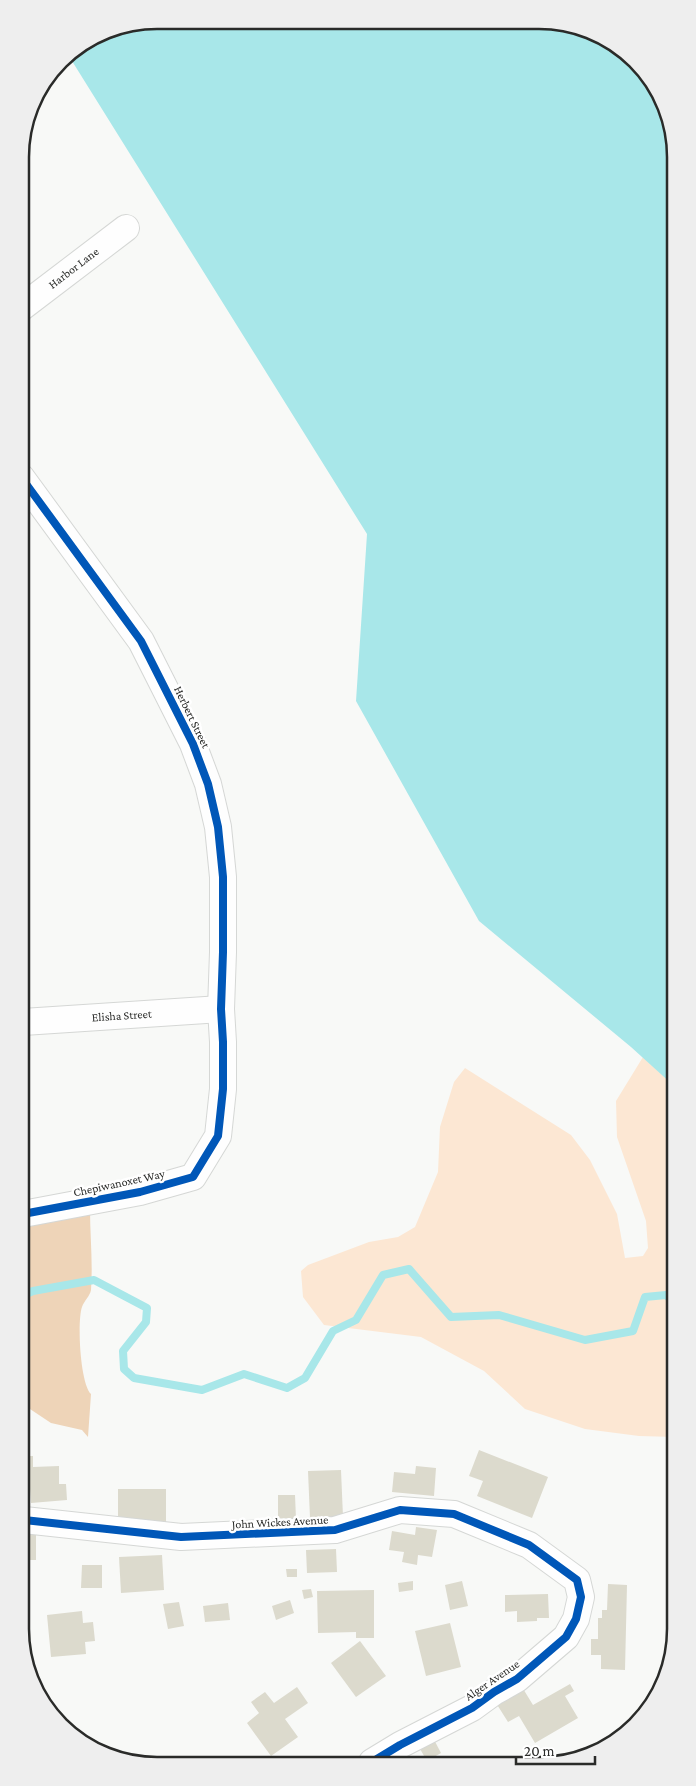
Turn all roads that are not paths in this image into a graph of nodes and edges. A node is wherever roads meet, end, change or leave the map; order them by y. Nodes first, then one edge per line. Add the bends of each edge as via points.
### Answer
1 (126, 228) dead end
2 (29, 302) edge
3 (29, 488) edge
4 (221, 1009) junction
5 (29, 1022) edge
6 (29, 1213) edge
7 (29, 1521) edge
8 (577, 1580) joint
9 (380, 1757) edge

1 - 2 street, Harbor Lane
3 - 4 street, Herbert Street via 141,641 193,744 208,784 218,827 223,878
4 - 5 street, Elisha Street
4 - 6 street, Chepiwanoxet Way via 223,1089 218,1136 193,1177 140,1192
7 - 8 street, John Wickes Avenue via 181,1537 335,1530 400,1510 454,1514 529,1545
8 - 9 street, Alger Avenue via 581,1597 576,1619 566,1637 516,1680 472,1708

